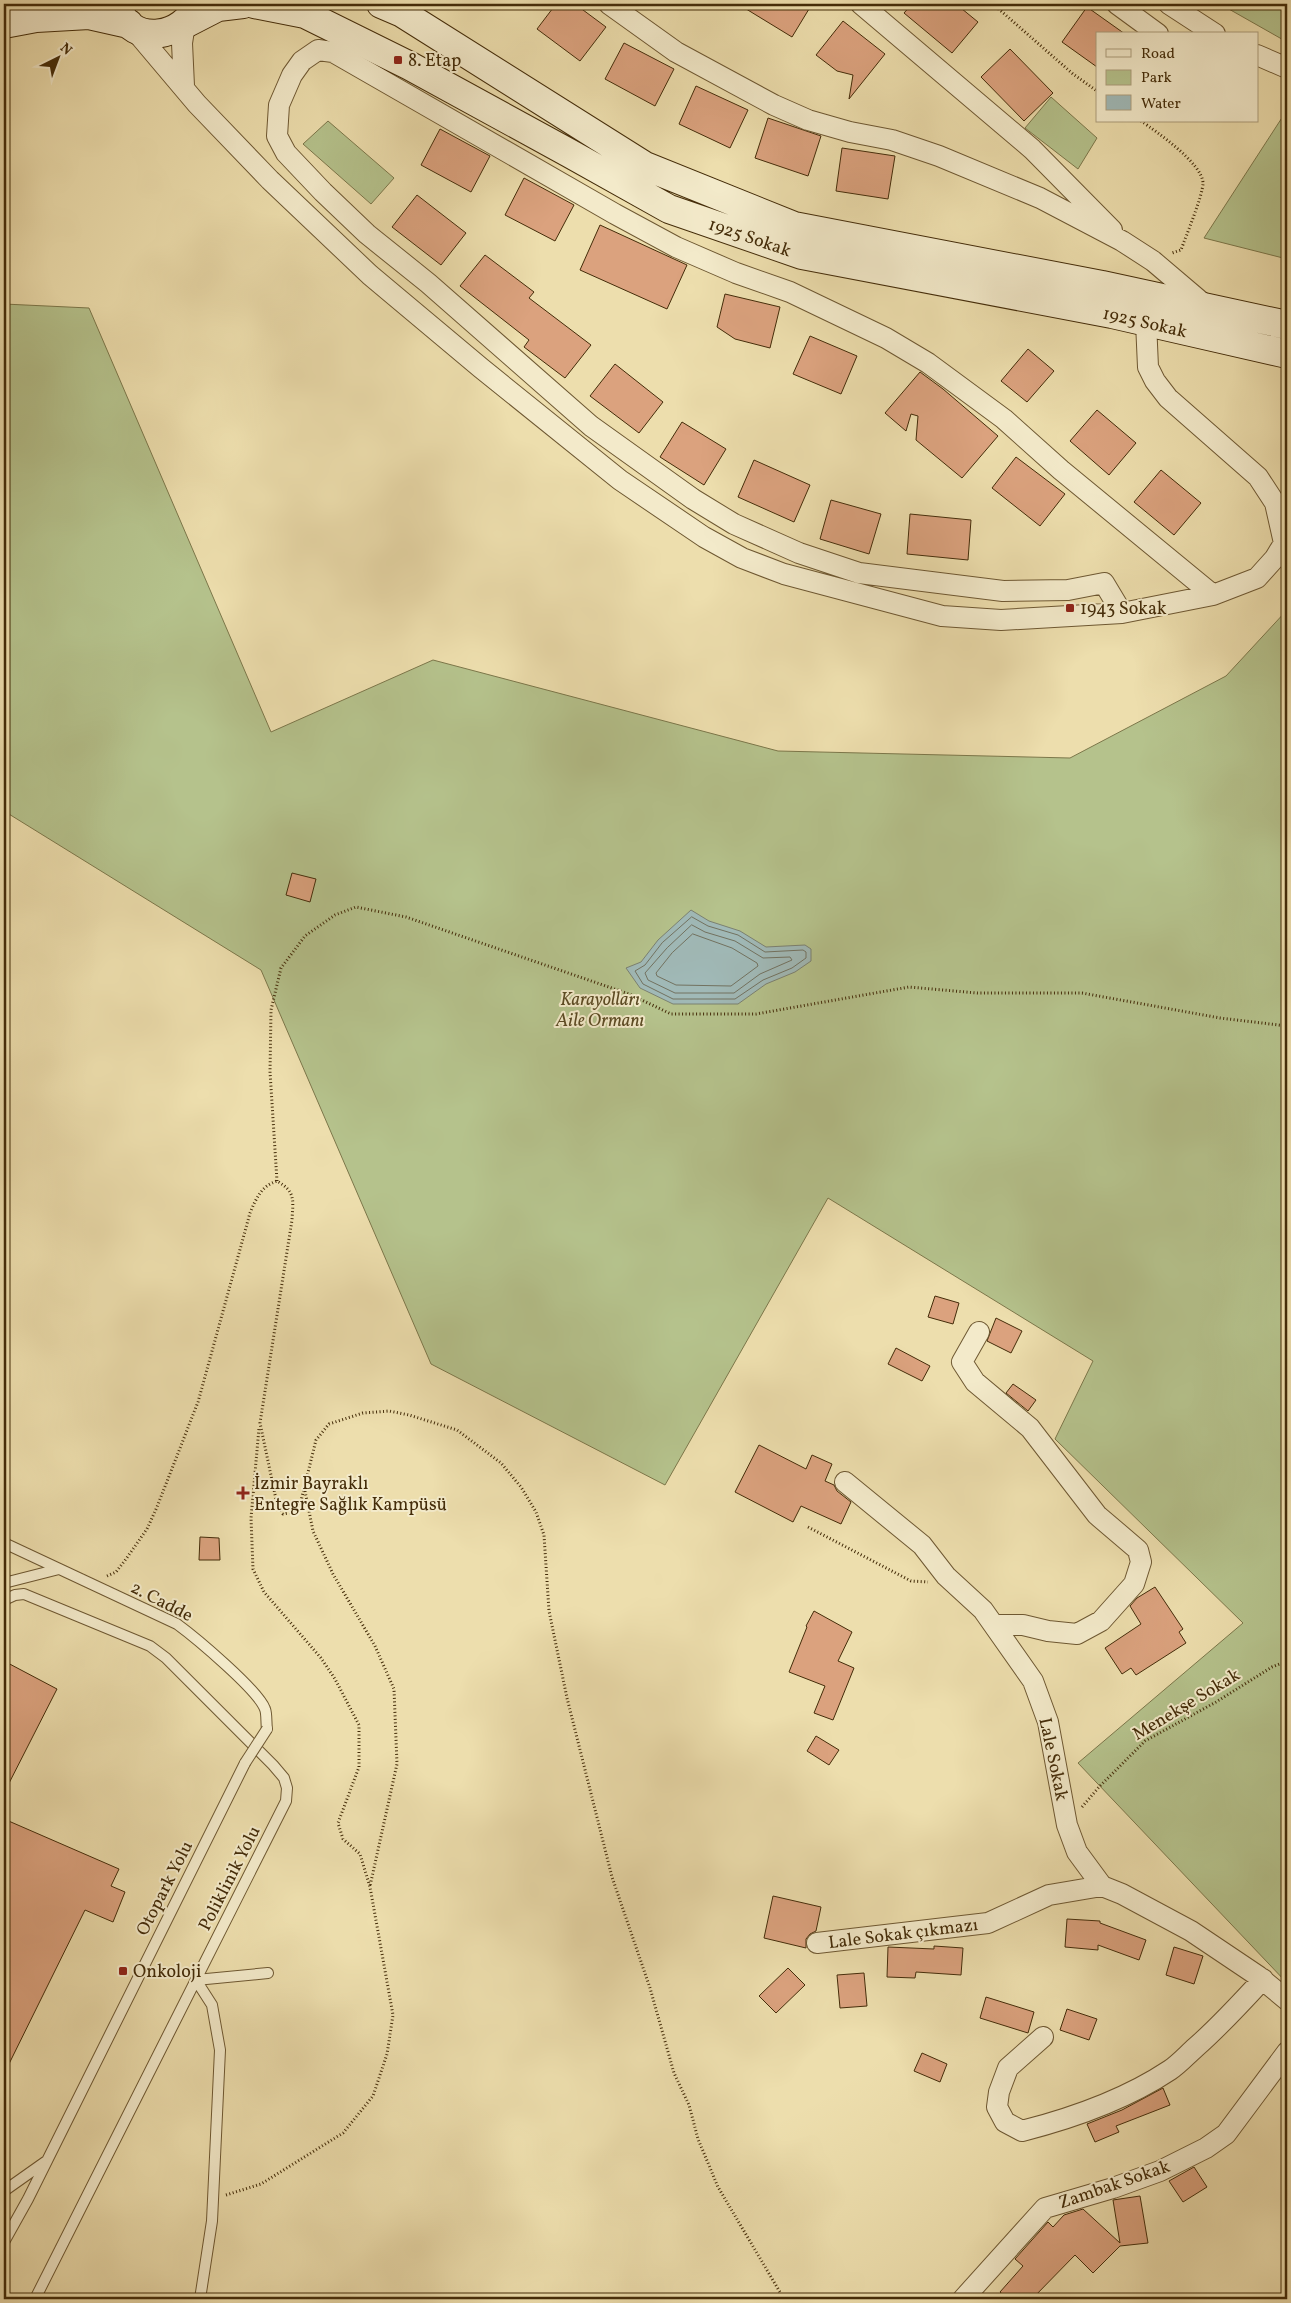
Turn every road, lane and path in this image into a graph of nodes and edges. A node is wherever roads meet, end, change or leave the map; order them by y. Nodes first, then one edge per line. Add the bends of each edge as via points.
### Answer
1 (242, 4) edge
2 (254, 4) edge
3 (381, 4) edge
4 (610, 4) edge
5 (861, 4) edge
6 (993, 4) edge
7 (1117, 4) edge
8 (1169, 4) edge
9 (122, 14) edge
10 (192, 14) edge
11 (4, 24) edge
12 (1155, 32) edge
13 (1212, 32) edge
14 (1258, 55) edge
15 (1287, 68) edge
16 (184, 86) junction
17 (1096, 90) edge
18 (466, 97) junction
19 (451, 120) junction
20 (1142, 122) edge
21 (1122, 241) junction
22 (1154, 261) junction
23 (1209, 308) junction
24 (1146, 322) junction
25 (1287, 325) edge
26 (1287, 354) edge
27 (1212, 595) junction
28 (1122, 614) junction
29 (1287, 1026) edge
30 (276, 1180) junction
31 (978, 1332) dead end
32 (260, 1423) junction
33 (845, 1482) dead end
34 (304, 1488) junction
35 (808, 1527) dead end
36 (4, 1543) edge
37 (59, 1569) junction
38 (946, 1576) junction
39 (4, 1582) edge
40 (92, 1585) junction
41 (4, 1600) edge
42 (994, 1625) junction
43 (1287, 1662) edge
44 (267, 1729) joint
45 (1067, 1825) junction
46 (370, 1886) junction
47 (1102, 1886) junction
48 (818, 1944) dead end
49 (268, 1973) dead end
50 (1263, 1979) junction
51 (196, 1980) junction
52 (1287, 2000) edge
53 (1043, 2037) dead end
54 (1287, 2052) edge
55 (46, 2162) junction
56 (4, 2191) edge
57 (214, 2200) junction
58 (4, 2242) edge
59 (35, 2299) edge
60 (200, 2299) edge
61 (784, 2299) edge
62 (963, 2299) edge

1 - 10 main road via 218,6
2 - 18 main road, 1925 Sokak via 305,14
3 - 23 main road, 1925 Sokak via 402,13 645,166 794,226
4 - 21 street via 676,52 782,109 808,120 892,140 938,156 1040,198
5 - 21 street via 1032,148
6 - 17 path
7 - 12 street
8 - 13 street
9 - 10 main road via 142,31 157,34 172,32
9 - 11 main road via 36,18
9 - 16 street
10 - 16 street via 182,43
14 - 15 street
16 - 28 street via 197,104 270,180 370,275 620,480 704,537 742,558 784,574 942,616 1001,620
18 - 19 street
18 - 24 main road, 1925 Sokak via 669,210 802,255
19 - 27 street via 676,247 790,292 886,338 928,363 1004,419
19 - 28 street via 333,52 318,50 302,61 278,105 277,136 286,152 367,234 591,426 693,499 734,524 859,574 1003,591 1068,590 1104,583
20 - 22 path via 1174,146 1198,170 1203,183 1181,250
21 - 22 street
22 - 23 street
23 - 25 main road, 1925 Sokak
24 - 26 main road, 1925 Sokak
24 - 27 street via 1148,368 1155,381 1168,398 1258,477 1275,503 1281,524 1284,543 1256,578
27 - 28 street
29 - 30 path via 1220,1018 1082,993 977,993 909,987 756,1014 671,1014 629,994 415,921 356,907 335,915 305,936 281,968 271,1010 270,1072
30 - 32 path via 287,1186 293,1196 292,1220
30 - 40 path via 259,1193 250,1213 198,1402 153,1514 116,1572
31 - 42 street via 962,1362 975,1382 1030,1428 1097,1515 1138,1550 1141,1562 1134,1584 1100,1621 1077,1634 1023,1625
32 - 34 path via 277,1504 284,1514 294,1512 300,1505
32 - 46 path via 251,1518 252,1569 264,1592 336,1679 359,1725 359,1767 338,1823 343,1839 360,1854
33 - 38 street, Lale Sokak via 922,1545
34 - 46 path via 313,1531 333,1574 375,1646 394,1689 397,1764
34 - 61 path via 316,1440 329,1424 363,1413 389,1412 457,1430 501,1463 536,1512 544,1534 551,1621 612,1877 698,2139 718,2187
35 - 38 path via 911,1581 927,1582
36 - 37 lane, 2. Cadde
37 - 39 lane
37 - 40 lane, 2. Cadde
38 - 42 street, Lale Sokak via 983,1610
40 - 44 lane, 2. Cadde via 177,1624 196,1638 254,1694 266,1710
41 - 51 lane, Poliklinik Yolu via 24,1594 150,1646 166,1658 284,1778 286,1801
42 - 45 street, Lale Sokak via 1033,1681 1048,1722
43 - 45 path, Menekşe Sokak via 1272,1667 1145,1741
44 - 55 lane, Otopark Yolu, bridge via 245,1763
45 - 47 street, Lale Sokak via 1077,1852
46 - 57 path via 392,2016 387,2054 373,2096 343,2133 260,2184
47 - 48 street, Lale Sokak çıkmazı via 1049,1895 988,1923
47 - 50 street via 1191,1931
49 - 51 lane
50 - 52 street
50 - 53 street via 1227,2019 1172,2069 1138,2089 1087,2111 1022,2131 1005,2122 997,2107 999,2092 1008,2068
51 - 57 lane via 212,2005 220,2050
51 - 59 lane, Poliklinik Yolu
54 - 62 street, Zambak Sokak via 1226,2134 1160,2171 1045,2208
55 - 56 lane
55 - 58 lane, Otopark Yolu
57 - 60 lane

